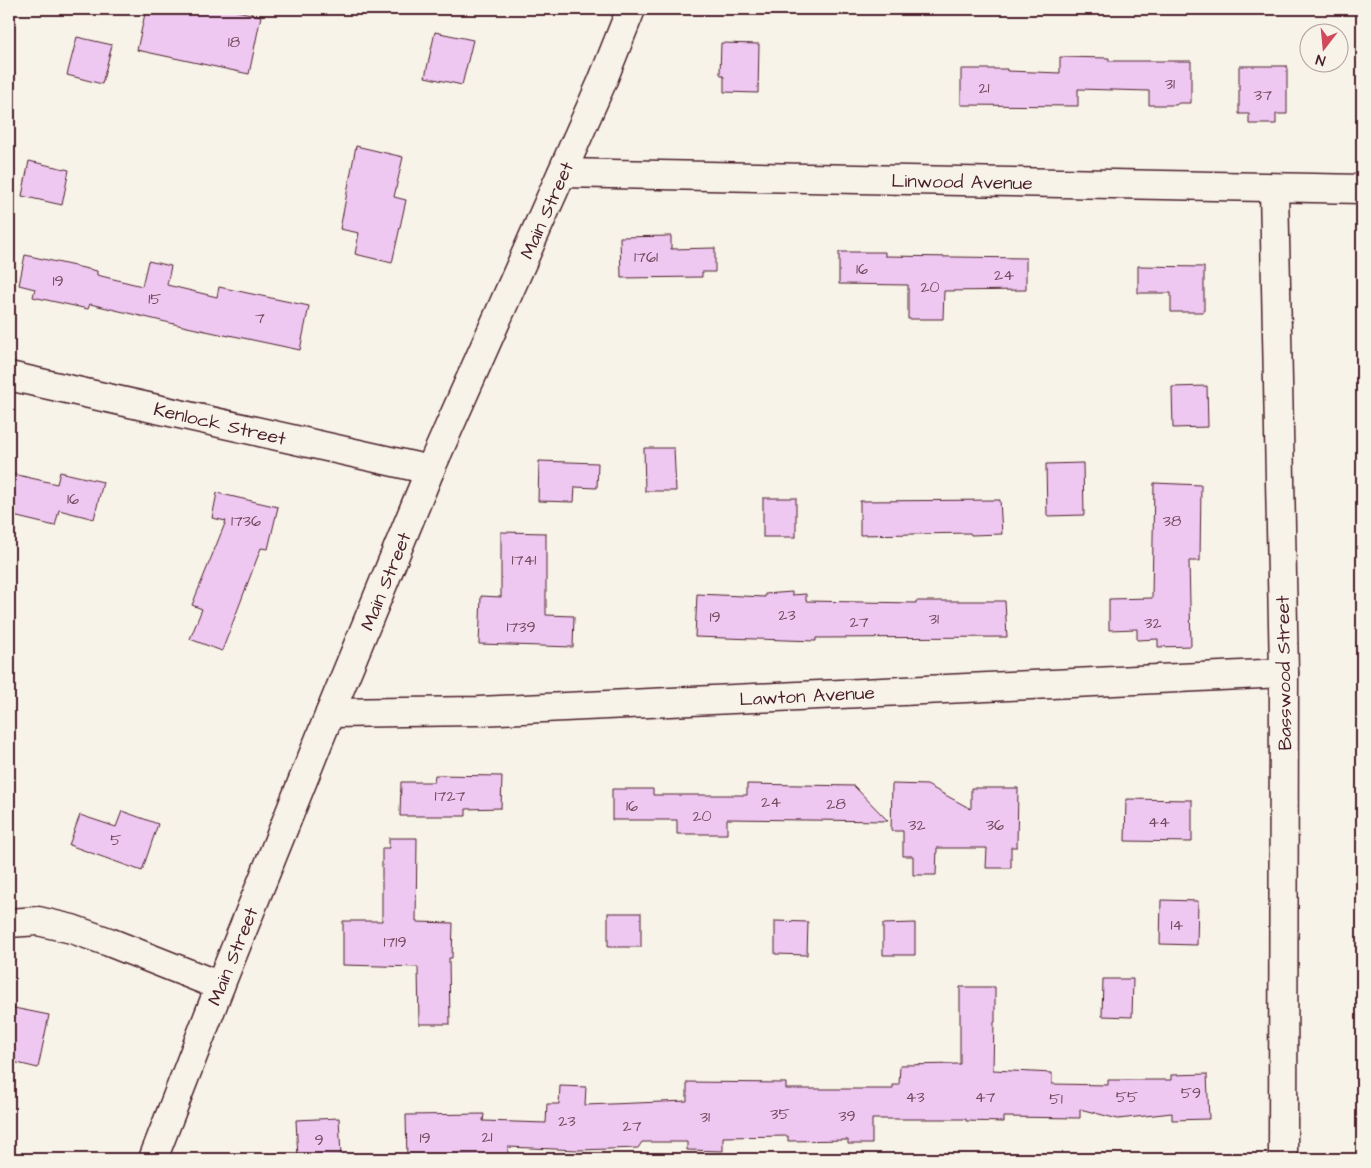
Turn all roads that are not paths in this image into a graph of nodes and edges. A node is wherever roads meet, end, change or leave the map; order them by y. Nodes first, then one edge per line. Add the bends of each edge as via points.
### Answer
1 (630, 9) edge
2 (562, 173) junction
3 (1274, 188) junction
4 (1362, 188) edge
5 (9, 376) edge
6 (430, 470) junction
7 (1284, 673) junction
8 (330, 713) junction
9 (9, 923) edge
10 (220, 986) junction
11 (153, 1159) edge
12 (1283, 1159) edge

1 - 2 street, Main Street
2 - 3 street, Linwood Avenue
2 - 6 street, Main Street
3 - 4 street, Linwood Avenue
3 - 7 street, Basswood Street
5 - 6 street, Kenlock Street
6 - 8 street, Main Street
7 - 8 street, Lawton Avenue via 478,711
7 - 12 street, Basswood Street
8 - 10 street, Main Street
9 - 10 street via 38,921 72,930
10 - 11 street, Main Street

